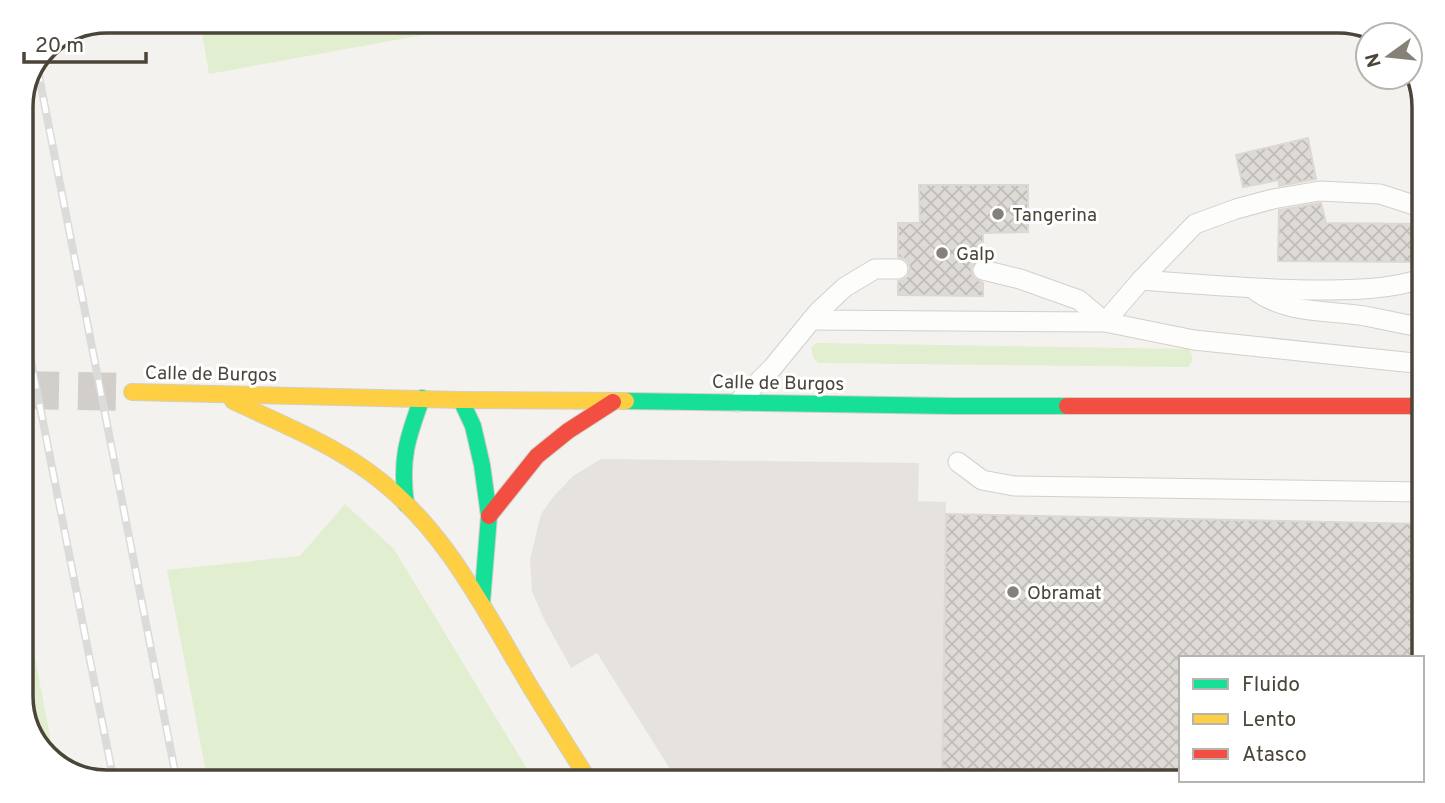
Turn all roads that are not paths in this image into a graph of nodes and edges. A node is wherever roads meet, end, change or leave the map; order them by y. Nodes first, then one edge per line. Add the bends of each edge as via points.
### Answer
1 (1412, 204) edge
2 (898, 269) dead end
3 (983, 270) dead end
4 (1141, 280) junction
5 (1412, 282) edge
6 (1252, 288) junction
7 (811, 320) junction
8 (1105, 322) junction
9 (1412, 326) edge
10 (1412, 363) edge
11 (131, 392) tunnel mouth
12 (219, 394) junction
13 (422, 398) junction
14 (461, 400) junction
15 (613, 401) junction
16 (738, 402) junction
17 (1412, 406) edge
18 (958, 462) dead end
19 (1412, 492) edge
20 (406, 504) junction
21 (489, 516) junction
22 (482, 602) junction
23 (583, 770) edge

1 - 4 lane via 1380,194 1320,191 1236,209 1195,224
2 - 7 lane via 875,269 845,287
3 - 8 lane via 1079,300
4 - 6 lane
4 - 8 lane
5 - 6 lane via 1366,290
6 - 9 lane via 1288,307
7 - 8 lane
7 - 16 lane
8 - 10 lane via 1194,340
11 - 12 street, Calle de Burgos
12 - 13 street, Calle de Burgos
12 - 20 street via 337,450
13 - 14 street, Calle de Burgos
13 - 20 street via 404,458
14 - 15 street, Calle de Burgos
14 - 21 street via 473,426
15 - 16 street, Calle de Burgos
15 - 21 street via 537,456
16 - 17 street, Calle de Burgos
18 - 19 lane via 982,480 1014,486
20 - 22 street via 435,534
21 - 22 street
22 - 23 street

